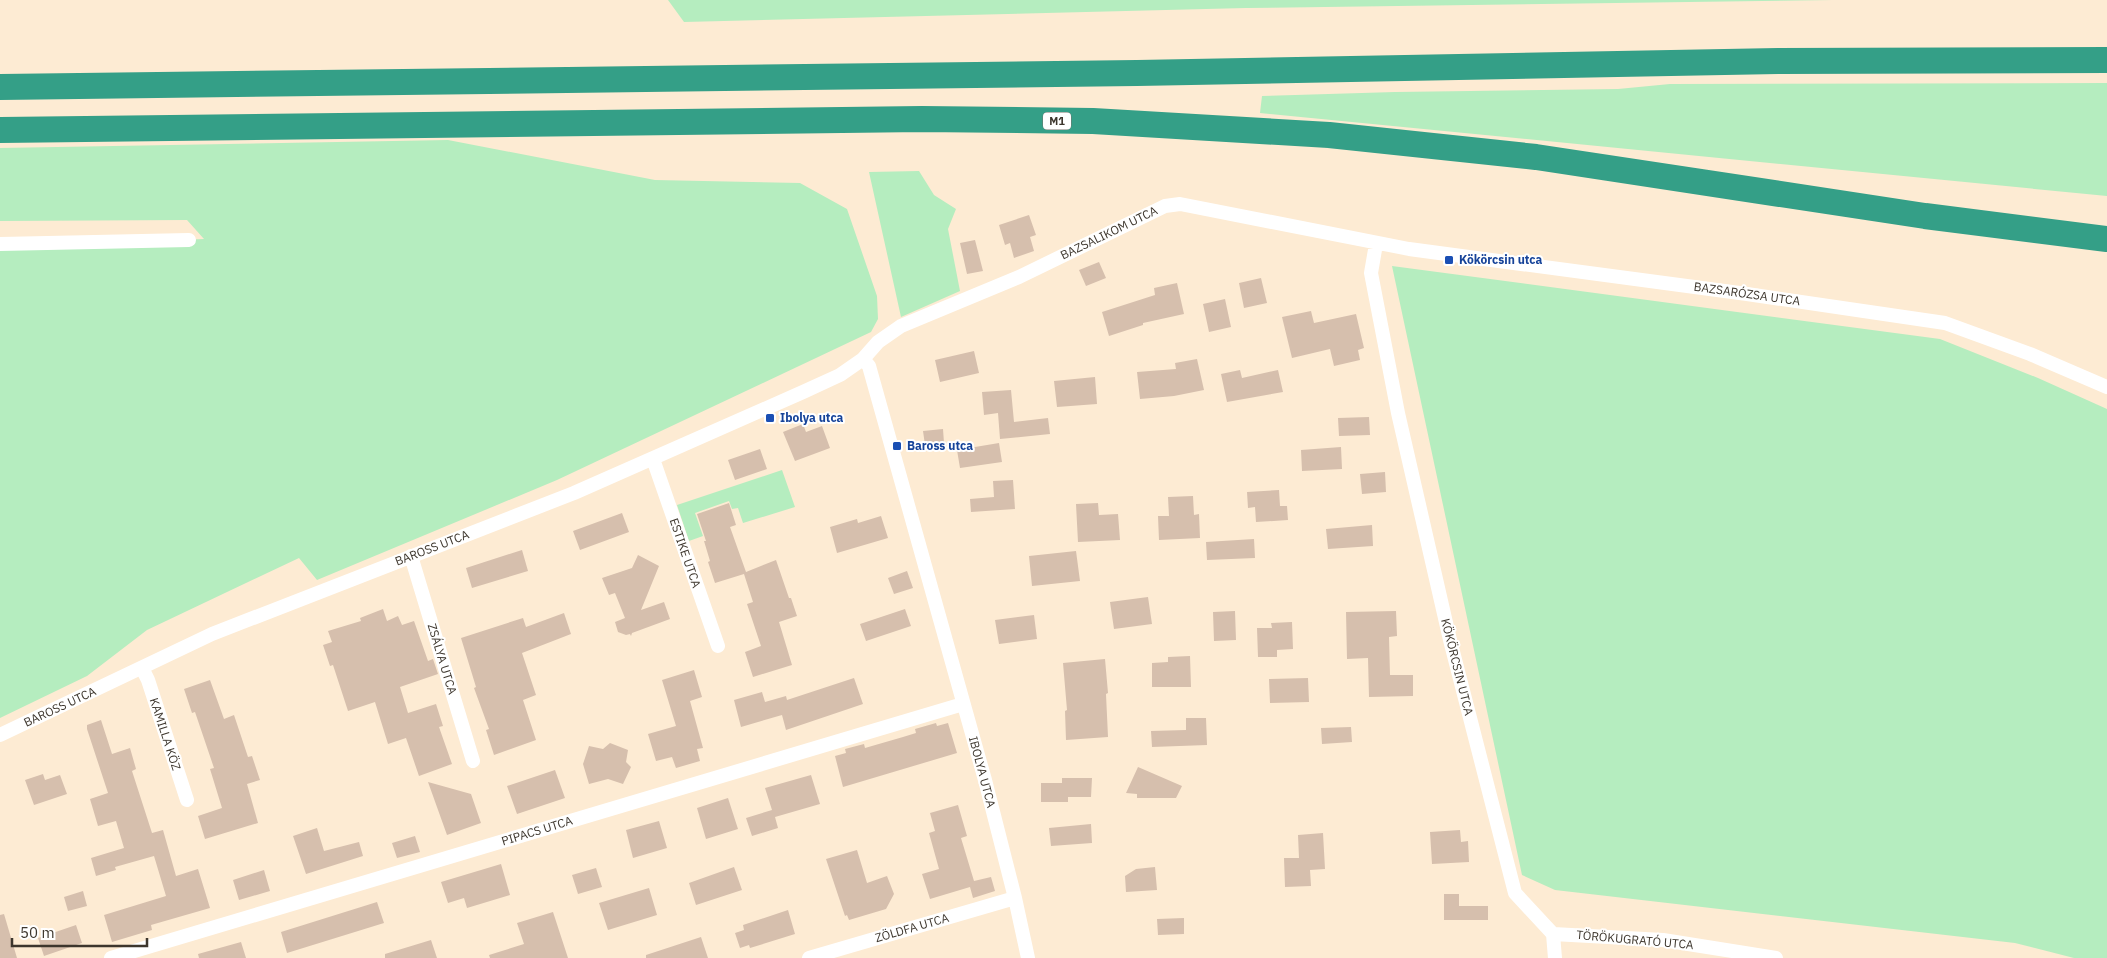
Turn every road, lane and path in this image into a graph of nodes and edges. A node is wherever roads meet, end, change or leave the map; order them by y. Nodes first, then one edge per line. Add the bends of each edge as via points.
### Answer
1 (2107, 60) edge
2 (0, 87) edge
3 (0, 130) edge
4 (2107, 239) edge
5 (189, 240) dead end
6 (0, 244) edge
7 (1376, 244) junction
8 (863, 359) junction
9 (2107, 387) edge
10 (653, 459) junction
11 (411, 556) junction
12 (718, 646) dead end
13 (142, 668) junction
14 (963, 704) junction
15 (0, 734) edge
16 (473, 761) dead end
17 (186, 800) dead end
18 (1015, 898) junction
19 (1553, 934) junction
20 (111, 958) edge
21 (810, 958) edge
22 (1028, 958) edge
23 (1555, 958) edge
24 (1776, 958) edge

1 - 2 highway via 1778,60 1137,73
3 - 4 highway, M1 via 922,119 1093,121 1329,135 1536,157 1925,216
5 - 6 street
7 - 8 street, BAZSALIKOM UTCA via 1199,206 1165,206 1019,277 901,326 878,342
7 - 9 street, BAZSARÓZSA UTCA via 1945,323
7 - 19 street, KÖKÖRCSIN UTCA via 1371,273 1398,413 1452,650 1515,893
8 - 10 street, BAROSS UTCA via 840,375
8 - 14 street, IBOLYA UTCA via 869,366
10 - 11 street, BAROSS UTCA
10 - 12 street, ESTIKE UTCA
11 - 13 street, BAROSS UTCA via 212,634
11 - 16 street, ZSÁLYA UTCA
13 - 15 street, BAROSS UTCA
13 - 17 street, KAMILLA KÖZ
14 - 18 street, IBOLYA UTCA
14 - 20 street, PIPACS UTCA
18 - 21 street, ZÖLDFA UTCA
18 - 22 street, IBOLYA UTCA
19 - 23 street
19 - 24 street, TÖRÖKUGRATÓ UTCA via 1662,940

